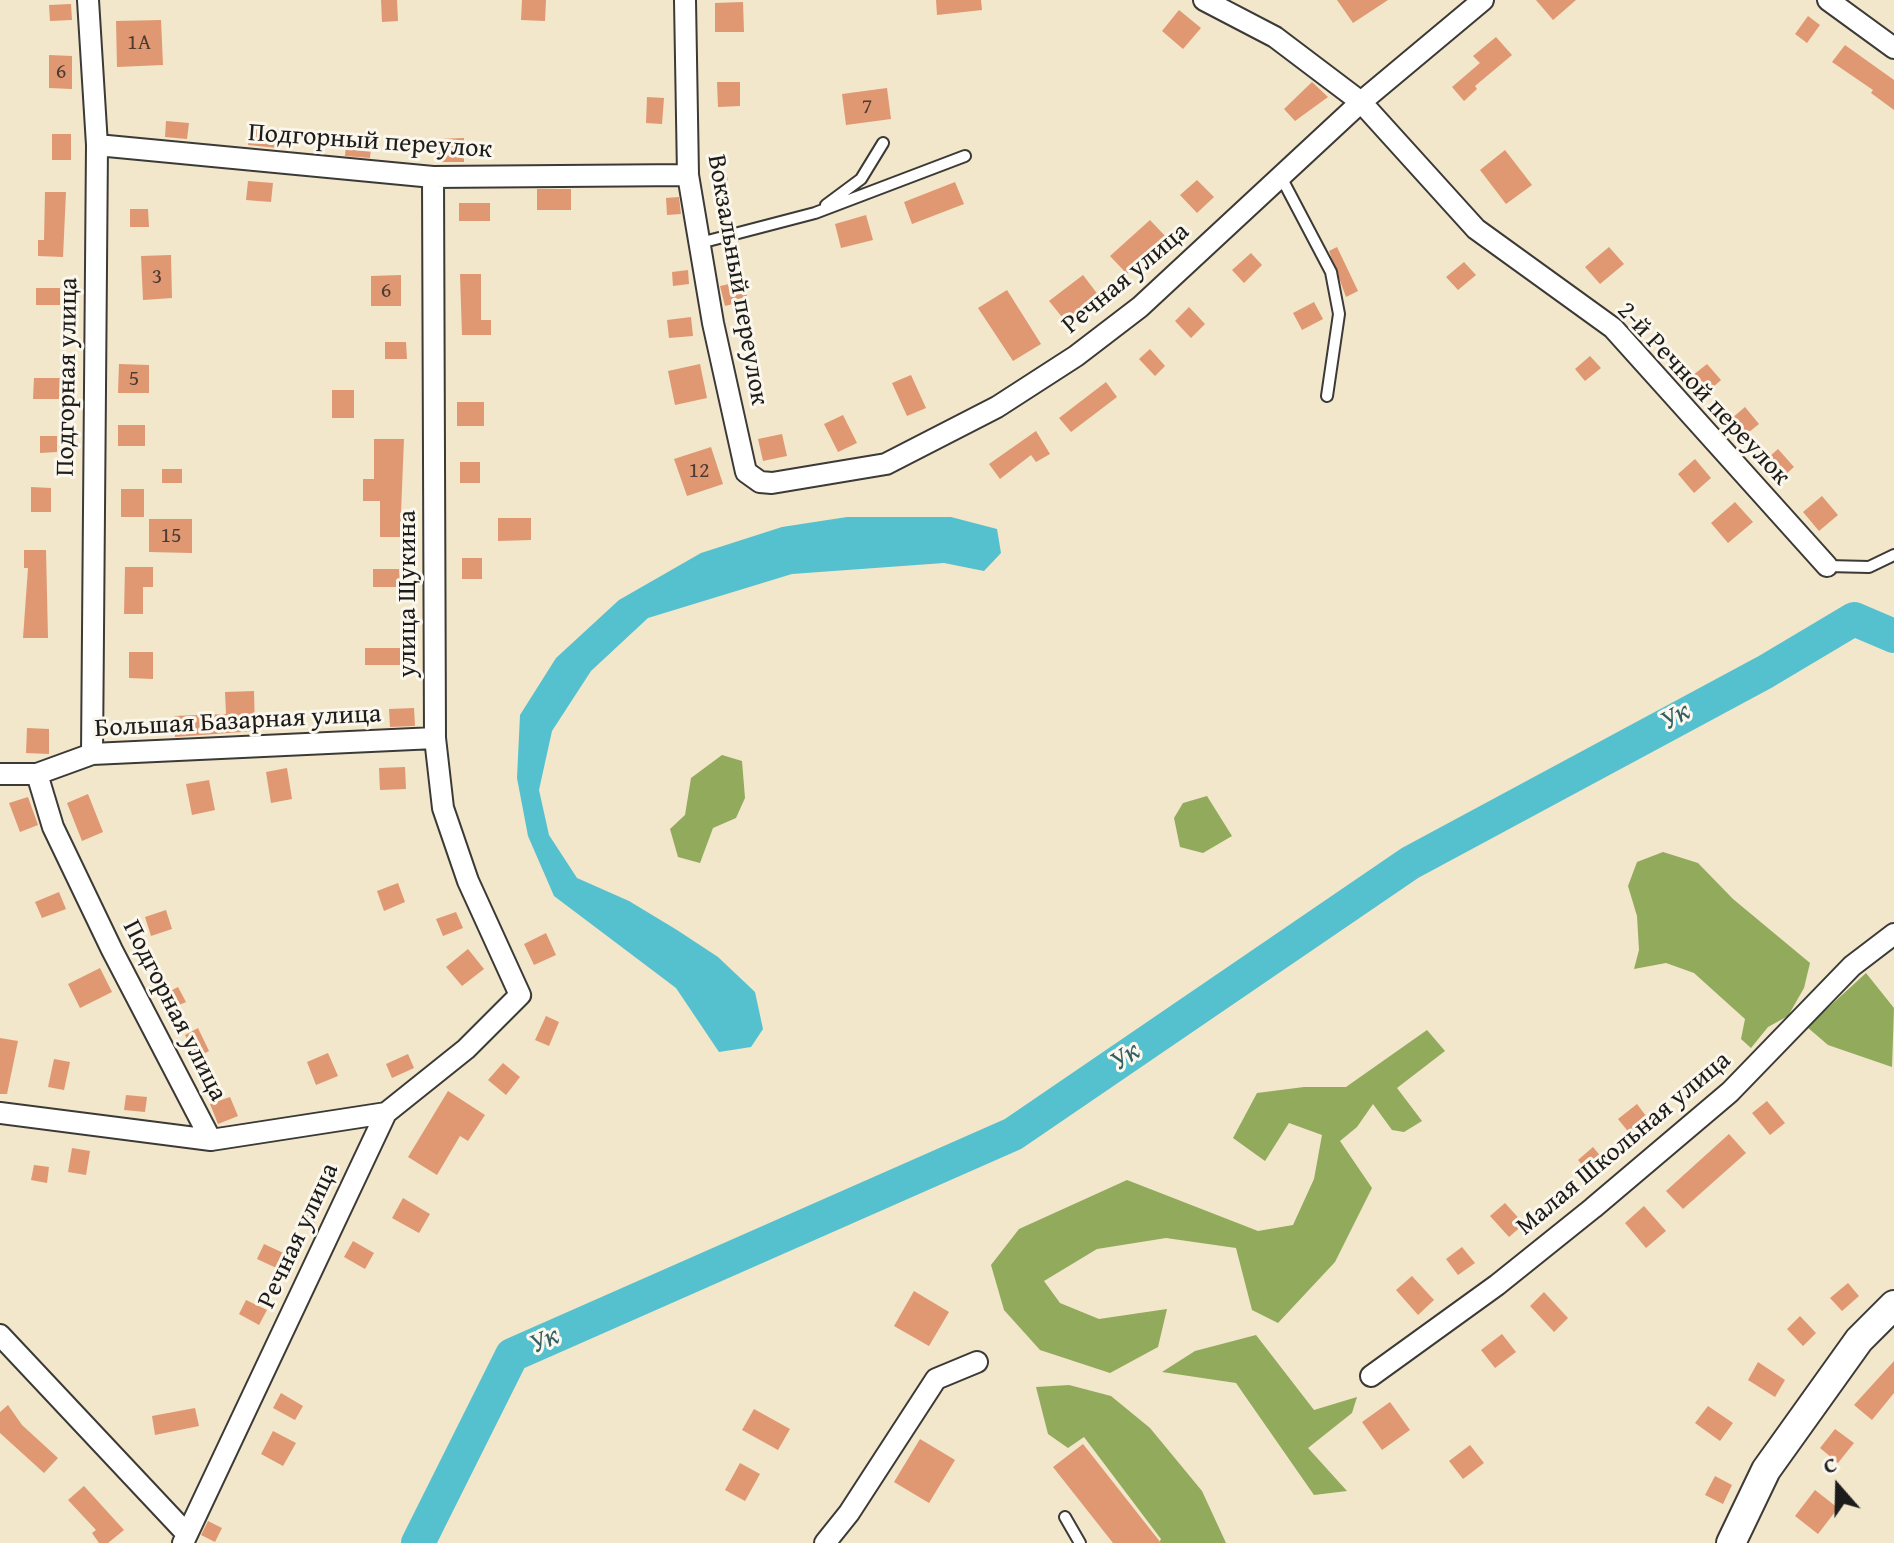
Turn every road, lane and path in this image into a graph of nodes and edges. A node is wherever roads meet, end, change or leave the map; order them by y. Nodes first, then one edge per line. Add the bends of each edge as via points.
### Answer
1 (88, 0) edge
2 (685, 0) edge
3 (1204, 0) edge
4 (1483, 0) edge
5 (1828, 0) edge
6 (1894, 48) edge
7 (1361, 102) junction
8 (883, 143) dead end
9 (97, 145) junction
10 (965, 156) dead end
11 (688, 175) junction
12 (433, 177) junction
13 (1281, 177) junction
14 (815, 213) junction
15 (700, 243) junction
16 (1327, 396) dead end
17 (746, 472) joint
18 (1894, 555) edge
19 (1827, 566) joint
20 (435, 738) junction
21 (92, 754) junction
22 (0, 774) edge
23 (37, 774) junction
24 (1894, 934) edge
25 (520, 995) joint
26 (0, 1113) edge
27 (386, 1113) junction
28 (211, 1140) junction
29 (1894, 1305) edge
30 (0, 1335) edge
31 (977, 1362) dead end
32 (1371, 1376) dead end
33 (1065, 1517) dead end
34 (185, 1538) edge
35 (825, 1543) edge
36 (1080, 1543) edge
37 (1731, 1543) edge

1 - 9 street, Подгорная улица
2 - 11 street, Вокзальный переулок
3 - 7 street, 2-й Речной переулок via 1275,37
4 - 7 street, Речная улица
5 - 6 street
7 - 13 street, Речная улица
7 - 19 street, 2-й Речной переулок via 1476,229 1613,328
8 - 14 lane via 861,179
9 - 12 street, Подгорный переулок
9 - 21 street, Подгорная улица
10 - 14 lane
11 - 12 street, Подгорный переулок
11 - 15 street, Вокзальный переулок
12 - 20 street, улица Щукина
13 - 16 lane via 1331,272 1339,314
13 - 17 street, Речная улица via 1140,307 997,407 886,464 772,483
14 - 15 lane
15 - 17 street, Вокзальный переулок
18 - 19 lane via 1869,567
20 - 21 street, Большая Базарная улица
20 - 25 street, улица Щукина via 443,808 468,881
21 - 23 street, Большая Базарная улица
22 - 23 street, Большая Базарная улица
23 - 28 street, Подгорная улица via 53,827
24 - 32 street, Малая Школьная улица via 1852,966 1730,1092 1616,1189 1497,1285
25 - 27 street, Речная улица via 466,1049
26 - 28 street
27 - 28 street
27 - 34 street, Речная улица
29 - 37 street via 1859,1340 1766,1470
30 - 34 street
31 - 35 street via 936,1379
33 - 36 lane

